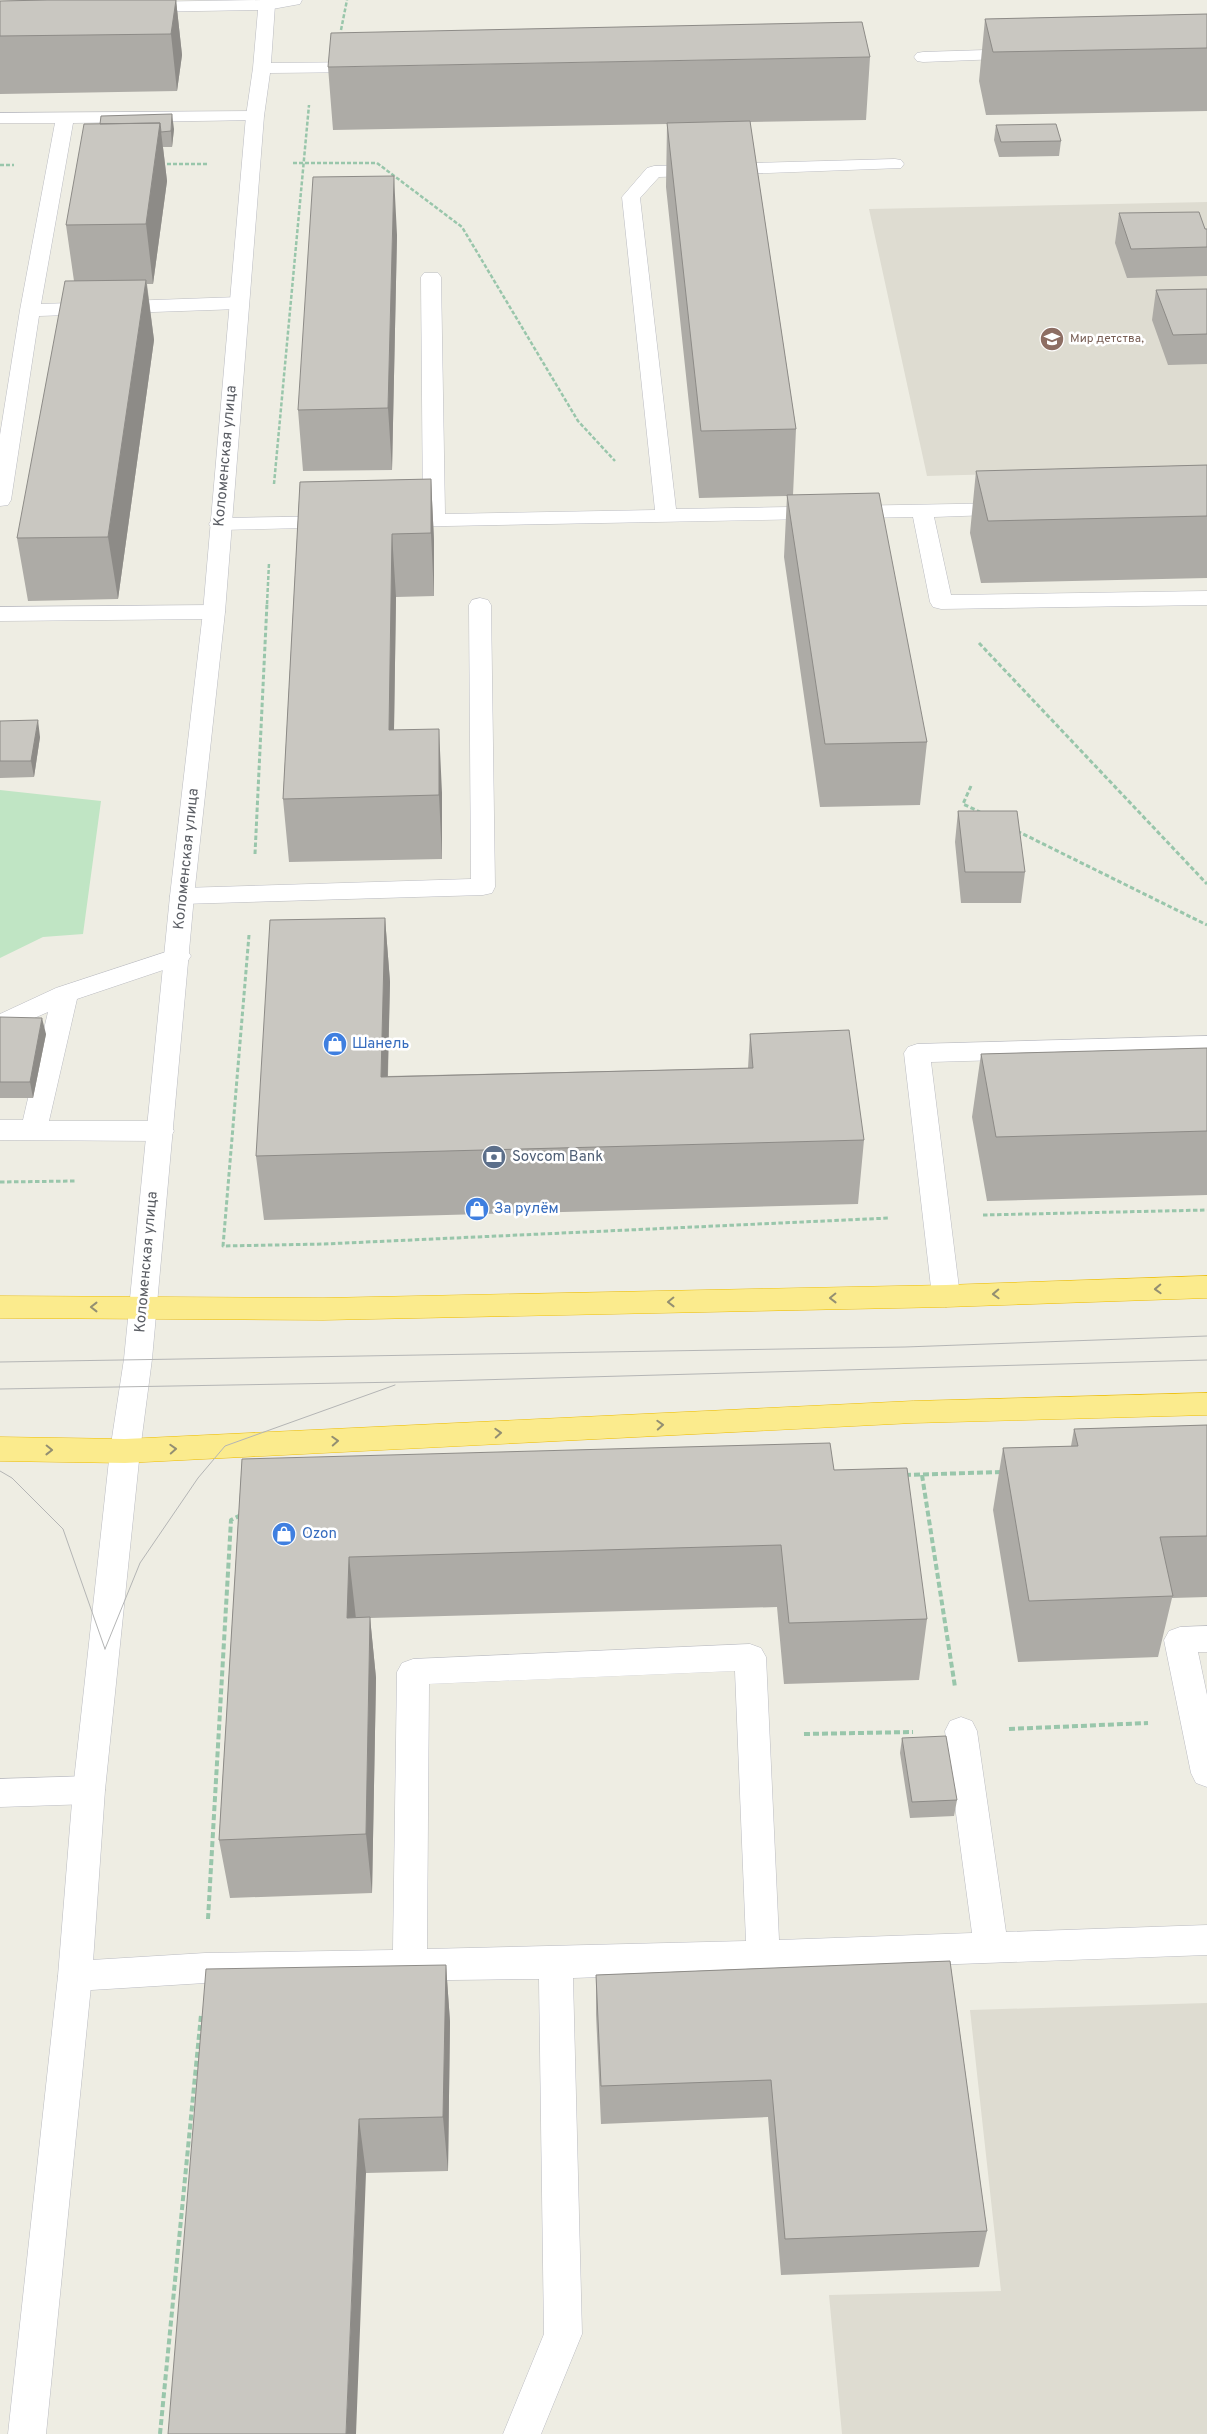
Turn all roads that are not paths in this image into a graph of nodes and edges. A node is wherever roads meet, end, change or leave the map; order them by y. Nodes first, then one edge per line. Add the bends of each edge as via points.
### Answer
1 (294, 0) edge
2 (267, 2) edge
3 (119, 7) edge
4 (1040, 54) edge
5 (922, 57) dead end
6 (382, 67) edge
7 (262, 68) junction
8 (255, 116) junction
9 (0, 118) edge
10 (65, 118) junction
11 (895, 164) dead end
12 (431, 277) dead end
13 (239, 303) junction
14 (30, 310) junction
15 (0, 500) edge
16 (1030, 509) edge
17 (922, 511) junction
18 (666, 516) junction
19 (434, 520) junction
20 (220, 524) junction
21 (1207, 598) edge
22 (480, 606) dead end
23 (214, 612) junction
24 (0, 614) edge
25 (182, 896) junction
26 (178, 956) junction
27 (66, 994) junction
28 (0, 1024) edge
29 (1207, 1045) edge
30 (0, 1130) edge
31 (34, 1130) junction
32 (161, 1131) junction
33 (1207, 1288) edge
34 (946, 1296) junction
35 (0, 1307) edge
36 (143, 1307) junction
37 (1207, 1404) edge
38 (0, 1448) edge
39 (124, 1451) junction
40 (1207, 1640) edge
41 (961, 1731) road end
42 (1207, 1773) edge
43 (89, 1790) junction
44 (0, 1793) edge
45 (1207, 1940) edge
46 (991, 1947) junction
47 (763, 1954) junction
48 (556, 1963) junction
49 (410, 1966) junction
50 (75, 1976) junction
51 (27, 2434) edge
52 (522, 2434) edge

1 - 2 street
2 - 3 street
2 - 7 street, Коломенская улица
4 - 5 street
6 - 7 street
7 - 8 street, Коломенская улица
8 - 10 street
8 - 13 street, Коломенская улица
9 - 10 street
10 - 14 street
11 - 18 street via 654,172 630,197
12 - 19 street
13 - 14 street
13 - 20 street, Коломенская улица
14 - 15 street
16 - 17 street
17 - 18 street
17 - 21 street via 941,602
18 - 19 street
19 - 20 street
20 - 23 street, Коломенская улица
22 - 25 street via 483,888
23 - 24 street
23 - 25 street, Коломенская улица
25 - 26 street, Коломенская улица
26 - 27 street
26 - 32 street, Коломенская улица
27 - 28 street
27 - 31 street
29 - 34 street via 917,1053
30 - 31 street
31 - 32 street
32 - 36 street, Коломенская улица
33 -> 34 highway
34 -> 36 highway via 323,1309
36 -> 35 highway
36 - 39 street, Коломенская улица
39 -> 37 highway via 913,1412
38 -> 39 highway
39 - 43 street, Коломенская улица
40 - 42 street via 1180,1640
41 - 46 street
43 - 44 street
43 - 50 street, Коломенская улица
45 - 46 street
46 - 47 street
47 - 48 street
47 - 49 street via 756,1735 750,1657 412,1672
48 - 49 street
48 - 52 street via 563,2334
49 - 50 street via 205,1968
50 - 51 street, Коломенская улица

